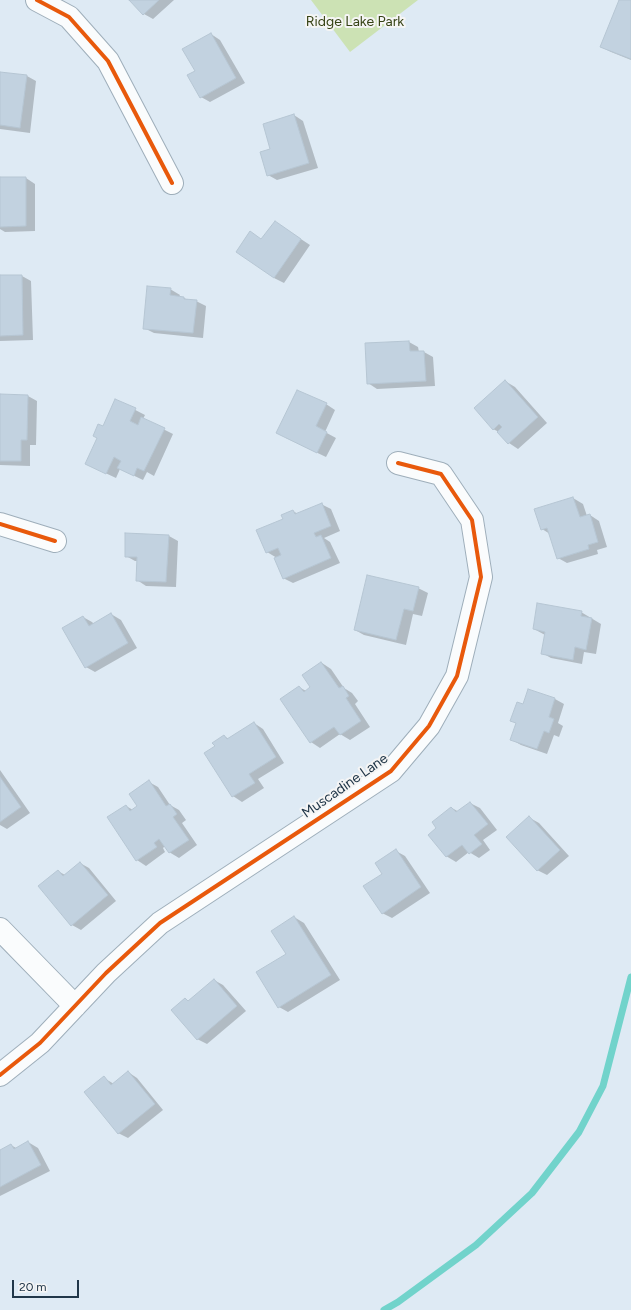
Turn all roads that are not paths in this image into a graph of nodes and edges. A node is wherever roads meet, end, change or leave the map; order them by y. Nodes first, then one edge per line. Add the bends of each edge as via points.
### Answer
1 (37, 0) edge
2 (172, 182) dead end
3 (398, 463) dead end
4 (0, 524) edge
5 (55, 541) dead end
6 (0, 929) edge
7 (75, 1006) junction
8 (0, 1075) edge

1 - 2 street via 69,17 108,61
3 - 7 street, Muscadine Lane via 441,474 472,520 481,577 457,676 429,726 391,771 160,923
4 - 5 street
6 - 7 street
7 - 8 street, Muscadine Lane via 40,1043

